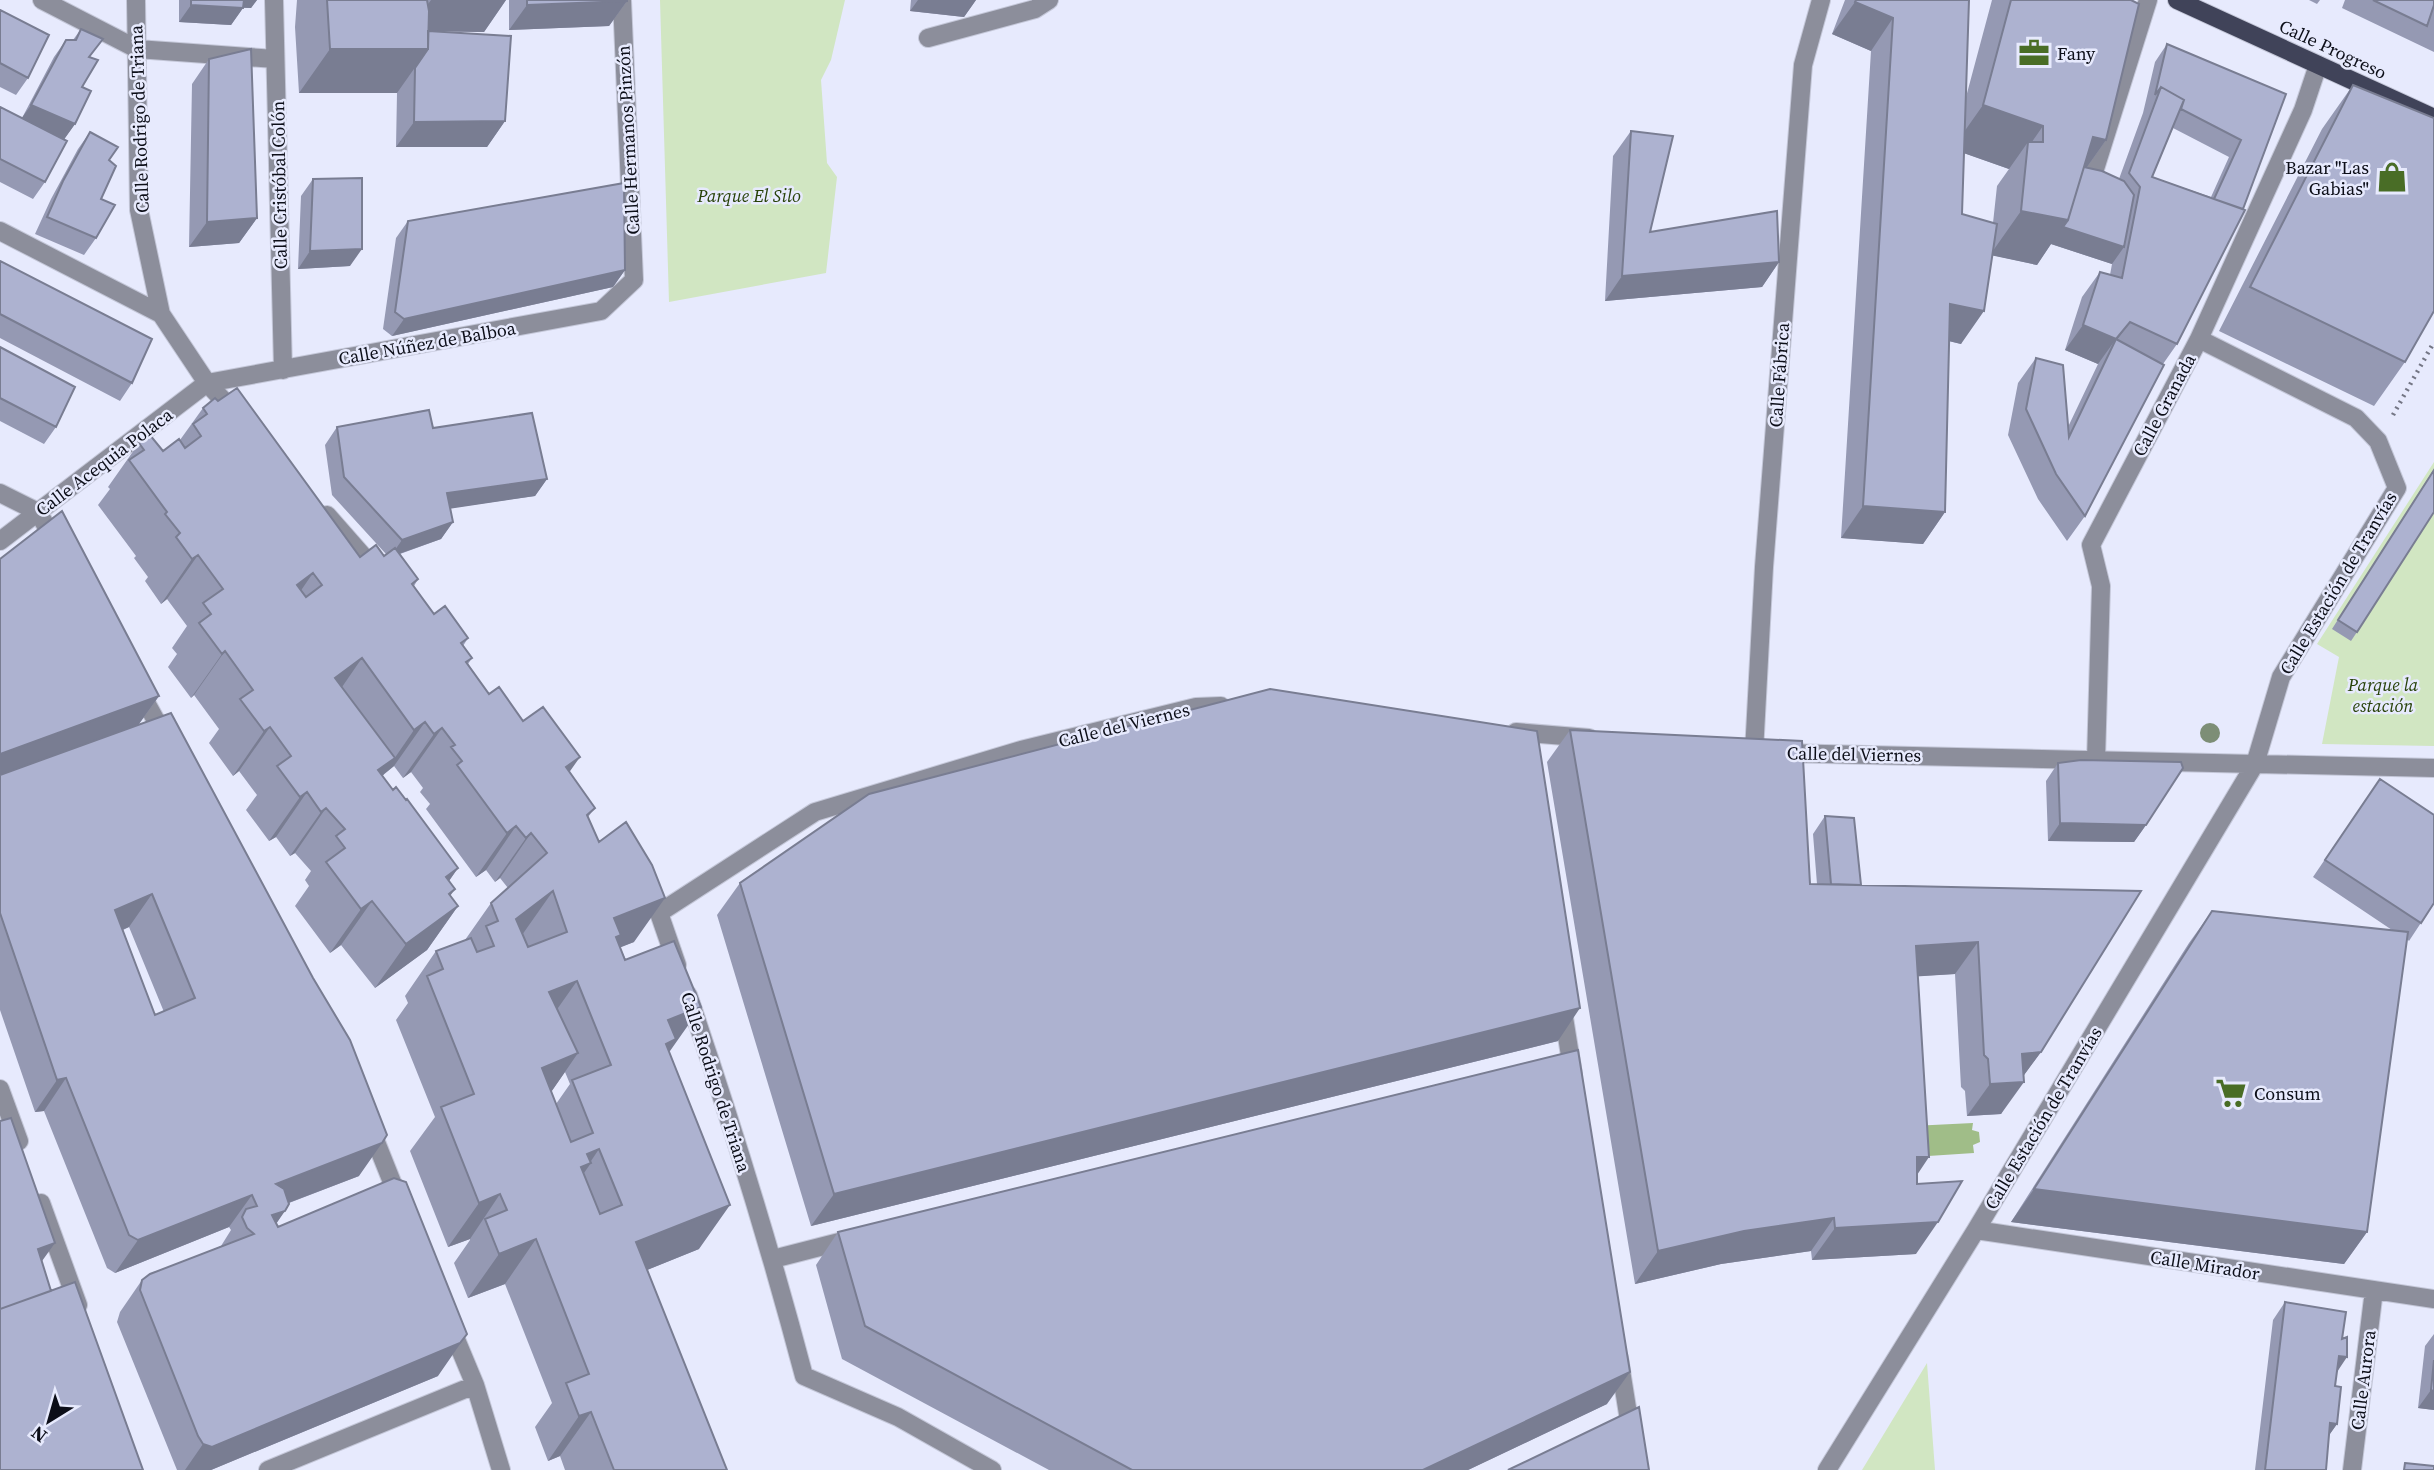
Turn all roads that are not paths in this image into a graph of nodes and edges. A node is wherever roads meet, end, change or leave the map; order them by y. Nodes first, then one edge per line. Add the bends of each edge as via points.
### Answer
1 (42, 0) edge
2 (136, 0) edge
3 (274, 0) edge
4 (622, 0) edge
5 (1049, 0) edge
6 (1821, 0) edge
7 (2148, 0) edge
8 (2177, 0) edge
9 (928, 38) dead end
10 (136, 50) junction
11 (275, 58) junction
12 (2318, 65) junction
13 (2434, 118) edge
14 (2094, 172) edge
15 (0, 231) edge
16 (634, 281) joint
17 (161, 314) junction
18 (2199, 339) junction
19 (283, 370) junction
20 (207, 383) junction
21 (253, 433) edge
22 (0, 493) edge
23 (316, 504) edge
24 (38, 512) junction
25 (0, 541) edge
26 (65, 560) edge
27 (388, 585) edge
28 (126, 667) edge
29 (1236, 706) edge
30 (1515, 736) edge
31 (1602, 739) edge
32 (173, 751) edge
33 (1747, 752) joint
34 (2096, 760) junction
35 (2255, 764) junction
36 (2434, 768) edge
37 (642, 892) edge
38 (659, 913) junction
39 (1559, 987) edge
40 (0, 1089) edge
41 (1576, 1094) edge
42 (365, 1115) edge
43 (24, 1154) edge
44 (33, 1181) edge
45 (407, 1218) edge
46 (1976, 1230) junction
47 (867, 1235) edge
48 (773, 1259) junction
49 (2374, 1290) junction
50 (2434, 1298) edge
51 (443, 1308) edge
52 (85, 1325) edge
53 (1615, 1336) edge
54 (475, 1385) junction
55 (268, 1470) edge
56 (501, 1470) edge
57 (992, 1470) edge
58 (1637, 1470) edge
59 (1827, 1470) edge
60 (2352, 1470) edge

1 - 10 street
2 - 10 street, Calle Rodrigo de Triana
3 - 11 street, Calle Cristóbal Colón
4 - 16 street, Calle Hermanos Pinzón
5 - 9 street via 1035,9
6 - 33 street, Calle Fábrica via 1803,65
7 - 14 street
8 - 12 main road, Calle Progreso
10 - 11 street
10 - 17 street, Calle Rodrigo de Triana via 139,210
11 - 19 street, Calle Cristóbal Colón
12 - 13 main road, Calle Progreso
12 - 18 street, Calle Granada via 2303,110
15 - 17 street
16 - 19 street, Calle Núñez de Balboa via 601,312
17 - 20 street, Calle Rodrigo de Triana
18 - 34 street, Calle Granada via 2091,545 2101,586
18 - 35 street, Calle Estación de Tranvías via 2356,418 2378,441 2396,488 2281,677
19 - 20 street, Calle Núñez de Balboa
20 - 21 street, Calle Rodrigo de Triana
20 - 24 street, Calle Acequia Polaca
22 - 24 street
23 - 27 street
24 - 25 street, Calle Acequia Polaca
24 - 26 street
28 - 32 street
29 - 38 street, Calle del Viernes via 1196,707 1021,750 815,812
30 - 31 street
33 - 34 street, Calle del Viernes
34 - 35 street, Calle del Viernes
35 - 36 street
35 - 46 street, Calle Estación de Tranvías
37 - 38 street, Calle Rodrigo de Triana
38 - 48 street, Calle Rodrigo de Triana
39 - 41 street via 1563,1056
40 - 43 street
42 - 45 street
44 - 52 street
46 - 49 street, Calle Mirador
46 - 59 street, Calle Estación de Tranvías
47 - 48 street
48 - 57 street, Calle Rodrigo de Triana via 804,1376 898,1417
49 - 50 street, Calle Mirador
49 - 60 street, Calle Aurora
51 - 54 street
53 - 58 street via 1622,1420
54 - 55 street
54 - 56 street

